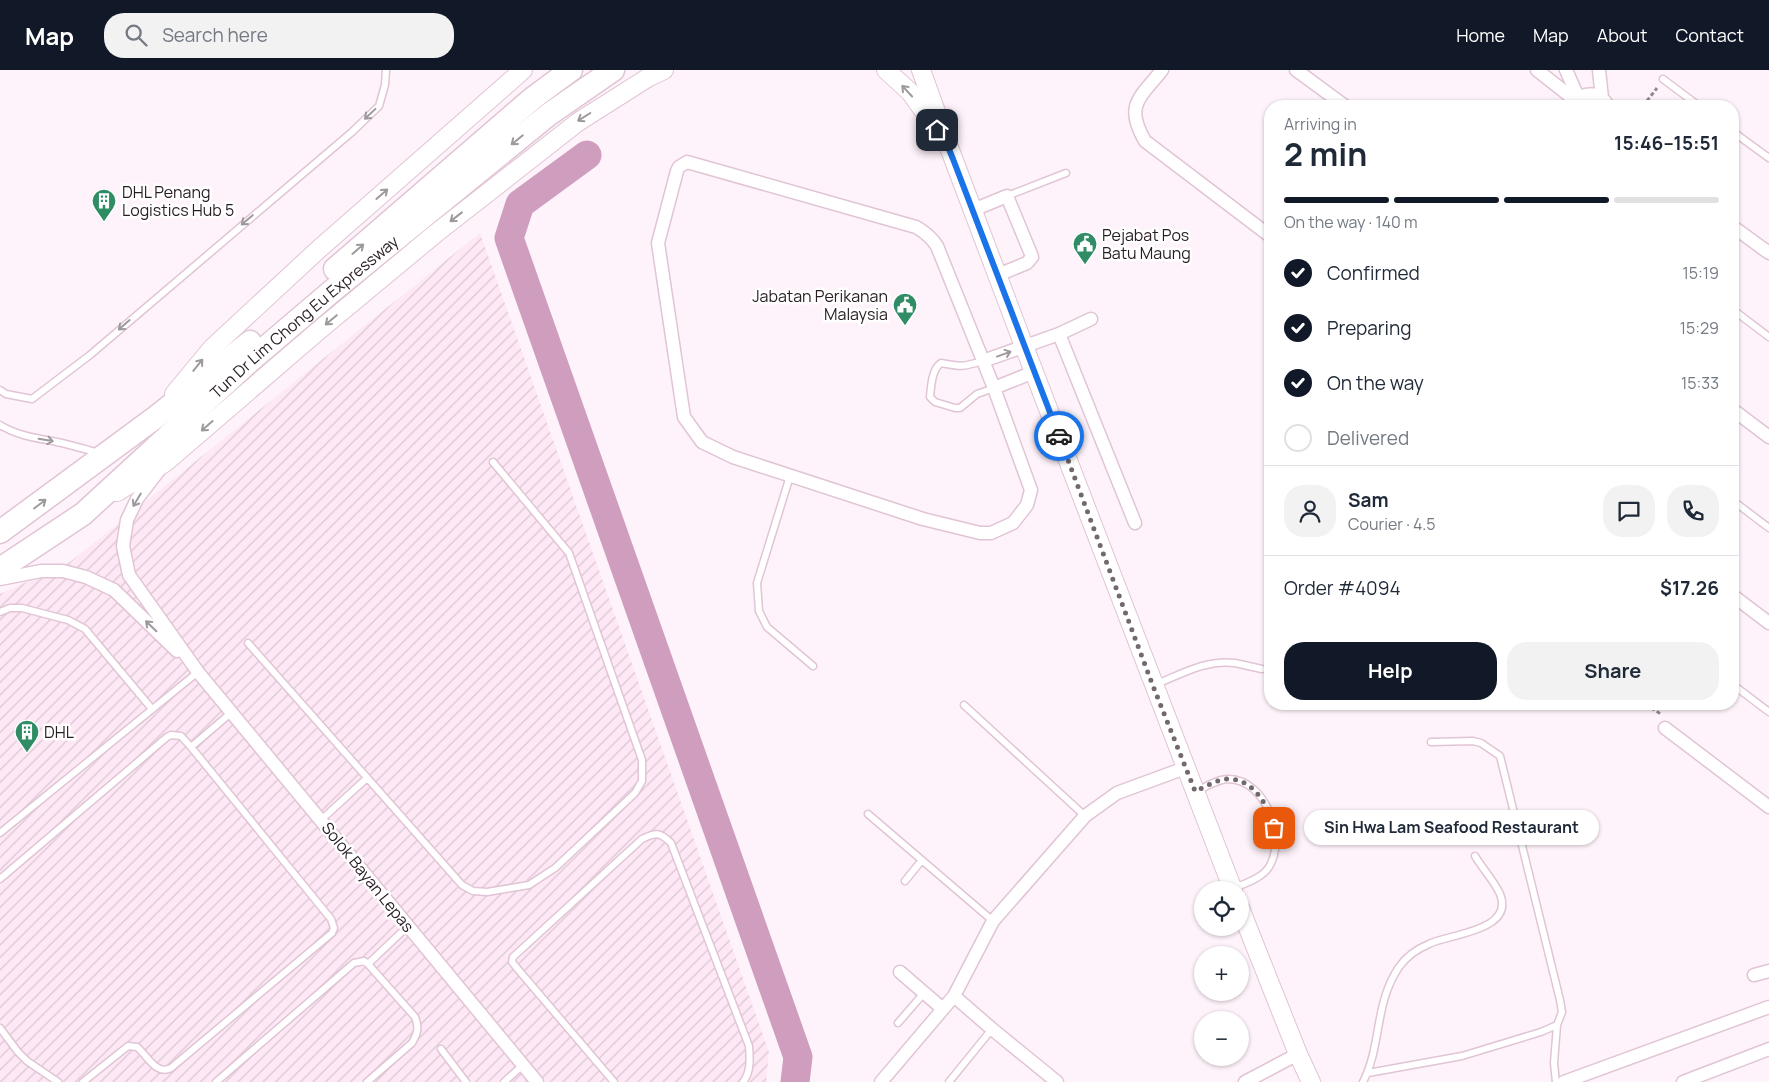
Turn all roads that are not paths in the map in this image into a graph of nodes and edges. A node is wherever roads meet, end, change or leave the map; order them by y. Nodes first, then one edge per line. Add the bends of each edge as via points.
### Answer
1 (386, 70) edge
2 (523, 70) edge
3 (571, 70) edge
4 (613, 70) edge
5 (636, 70) edge
6 (664, 70) edge
7 (886, 70) edge
8 (921, 70) edge
9 (1162, 70) edge
10 (1296, 70) edge
11 (1537, 70) edge
12 (1566, 70) edge
13 (1599, 70) edge
14 (1663, 79) road end
15 (626, 92) junction
16 (1337, 100) edge
17 (1574, 100) edge
18 (1575, 100) edge
19 (1577, 100) edge
20 (1601, 100) edge
21 (1605, 100) edge
22 (1691, 100) edge
23 (1739, 136) edge
24 (946, 142) junction
25 (1769, 158) edge
26 (1066, 173) dead end
27 (1007, 196) junction
28 (973, 210) junction
29 (1264, 231) edge
30 (1739, 231) edge
31 (1769, 253) edge
32 (998, 275) junction
33 (1739, 314) edge
34 (1091, 319) dead end
35 (1059, 334) junction
36 (1769, 337) edge
37 (1024, 346) junction
38 (247, 354) junction
39 (983, 361) junction
40 (1034, 372) junction
41 (994, 388) junction
42 (0, 390) edge
43 (1739, 414) edge
44 (156, 417) junction
45 (0, 425) edge
46 (1769, 437) edge
47 (106, 454) junction
48 (166, 462) junction
49 (493, 462) dead end
50 (790, 476) junction
51 (1739, 505) edge
52 (83, 514) junction
53 (1135, 523) dead end
54 (1769, 528) edge
55 (0, 532) edge
56 (0, 569) edge
57 (0, 579) edge
58 (1739, 600) edge
59 (0, 612) edge
60 (1769, 622) edge
61 (248, 643) dead end
62 (813, 666) dead end
63 (1262, 669) dead end
64 (198, 672) junction
65 (1153, 686) junction
66 (1739, 689) edge
67 (964, 705) dead end
68 (152, 709) junction
69 (232, 712) junction
70 (1769, 712) edge
71 (1665, 728) dead end
72 (1431, 742) dead end
73 (191, 747) junction
74 (1185, 768) junction
75 (367, 778) junction
76 (1195, 791) junction
77 (1769, 807) edge
78 (868, 814) dead end
79 (1085, 816) junction
80 (321, 820) junction
81 (0, 833) edge
82 (1475, 856) dead end
83 (922, 860) junction
84 (0, 879) edge
85 (905, 881) dead end
86 (1230, 881) edge
87 (1249, 881) edge
88 (993, 921) junction
89 (408, 926) junction
90 (1249, 931) edge
91 (368, 964) junction
92 (1769, 970) edge
93 (900, 972) dead end
94 (1754, 975) dead end
95 (924, 993) junction
96 (954, 996) junction
97 (1769, 1008) edge
98 (942, 1009) junction
99 (898, 1023) dead end
100 (1557, 1025) junction
101 (0, 1028) edge
102 (992, 1029) junction
103 (442, 1049) dead end
104 (1769, 1049) edge
105 (1298, 1054) junction
106 (523, 1065) junction
107 (1368, 1073) junction
108 (1713, 1077) edge
109 (58, 1082) edge
110 (83, 1082) edge
111 (216, 1082) edge
112 (367, 1082) edge
113 (466, 1082) edge
114 (504, 1082) edge
115 (536, 1082) edge
116 (614, 1082) edge
117 (743, 1082) edge
118 (881, 1082) edge
119 (949, 1082) edge
120 (1058, 1082) edge
121 (1245, 1082) edge
122 (1311, 1082) edge
123 (1363, 1082) edge
124 (1556, 1082) edge
125 (1564, 1082) edge
126 (1683, 1082) edge

1 -> 42 lane via 379,106 352,132 90,354 32,399
44 -> 2 main road via 212,348 319,249
38 -> 3 highway, Tun Dr Lim Chong Eu Expressway via 533,98
4 -> 38 highway, Tun Dr Lim Chong Eu Expressway via 548,115 332,291
5 - 15 main road
6 - 15 main road
24 -> 7 main road via 910,92
8 - 24 main road
9 - 29 street via 1134,109 1145,141
10 - 16 street
11 - 17 street
12 - 18 street
13 - 21 street
14 - 22 lane
15 -> 48 main road via 578,122 435,234
19 - 20 street via 1590,94
23 - 25 lane
24 - 28 main road
26 - 27 lane
27 - 28 street
27 - 32 street via 1032,257 1027,263
28 - 32 main road
30 - 31 street
32 - 37 main road
33 - 36 lane
34 - 35 street
35 - 37 street
35 - 53 street
39 -> 37 street
37 - 40 main road
38 - 44 highway, Tun Dr Lim Chong Eu Expressway
38 - 52 highway, Tun Dr Lim Chong Eu Expressway
39 - 41 street
39 - 41 lane via 962,367 938,365 930,397 935,402 960,408 977,394
39 - 50 street via 937,246 924,232 916,227 692,163 683,164 677,171 658,243 684,417 702,442 733,457
40 - 41 street
40 - 65 main road
41 - 50 street via 1031,490 1020,516 1004,528 991,533 970,532
43 - 46 street
44 - 47 highway, Tun Dr Lim Chong Eu Expressway
45 -> 47 lane via 11,432
55 -> 47 highway, Tun Dr Lim Chong Eu Expressway
48 - 52 main road
48 -> 64 street, Solok Bayan Lepas via 137,499 127,520 123,546 130,575
49 - 75 lane via 569,553 642,760 642,781 635,793 555,868 529,885 487,892 462,886
50 - 62 lane via 757,583 759,611 767,627
51 - 54 lane
52 - 56 highway, Tun Dr Lim Chong Eu Expressway
64 -> 57 street, Solok Bayan Lepas via 114,590 63,571 41,571
58 - 60 street
59 - 68 lane via 22,608 68,620 85,629
61 - 75 lane
63 - 65 lane via 1217,663 1200,666
64 - 68 lane
64 - 69 street, Solok Bayan Lepas
65 - 74 main road
66 - 70 lane
67 - 79 lane
68 - 81 lane
69 - 73 lane
69 - 80 street, Solok Bayan Lepas
71 - 77 street
72 - 100 lane via 1473,741 1500,756 1560,1000 1562,1012
73 - 84 lane via 181,736 171,735
73 - 110 lane via 331,919 334,928 171,1068 158,1069 137,1047 128,1046
74 - 76 main road
74 - 79 street via 1117,793
75 - 80 lane
76 - 86 main road
76 - 87 lane via 1230,779 1257,793 1265,802 1274,828 1274,857 1263,874
78 - 83 lane
79 - 88 street
80 - 89 street, Solok Bayan Lepas
82 - 107 lane via 1500,894 1500,915 1484,927 1430,943 1401,964 1384,998
83 - 85 lane
83 - 88 lane
88 - 96 street
89 - 91 lane
89 - 106 street, Solok Bayan Lepas
90 - 105 main road
91 - 111 lane via 354,963
91 - 112 lane via 415,1017 418,1025 412,1043
92 - 94 street
93 - 95 street
95 - 98 street
95 - 99 lane
96 - 98 street
96 - 102 street
97 - 125 street
98 - 118 street
100 - 107 lane via 1462,1056
100 - 124 lane
101 - 109 lane via 27,1061
102 - 119 lane
102 - 120 street
103 - 113 lane
104 - 108 street
105 - 121 street
105 - 122 main road
106 - 114 lane
106 - 115 street, Solok Bayan Lepas
107 - 123 lane
108 - 126 street
116 - 117 lane via 512,962 513,957 642,839 652,834 663,835 671,844 749,1046 750,1068

